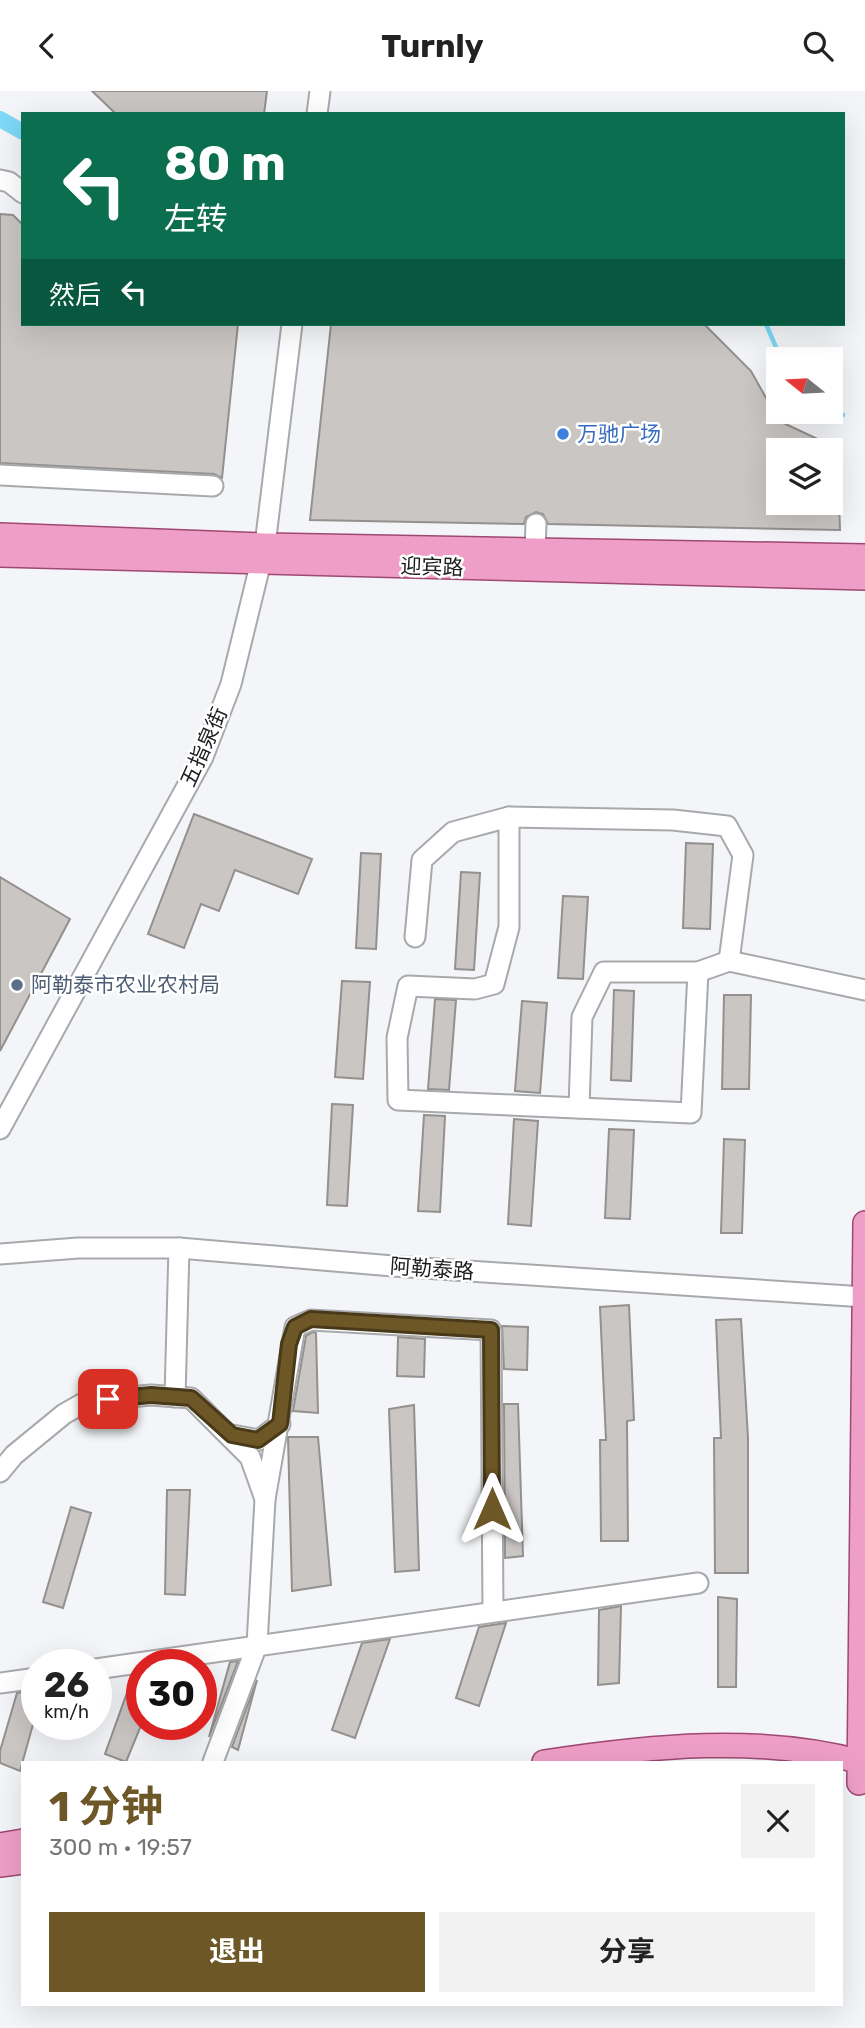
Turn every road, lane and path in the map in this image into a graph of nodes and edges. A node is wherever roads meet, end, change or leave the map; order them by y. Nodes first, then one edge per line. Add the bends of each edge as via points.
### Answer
1 (320, 91) edge
2 (317, 112) edge
3 (0, 180) edge
4 (21, 191) edge
5 (292, 326) edge
6 (0, 475) edge
7 (213, 486) dead end
8 (536, 524) dead end
9 (0, 535) edge
10 (535, 550) junction
11 (264, 554) junction
12 (0, 555) edge
13 (865, 556) edge
14 (865, 578) edge
15 (509, 817) junction
16 (415, 937) dead end
17 (729, 961) junction
18 (698, 972) junction
19 (865, 990) edge
20 (579, 1108) junction
21 (0, 1129) edge
22 (865, 1223) edge
23 (179, 1248) junction
24 (0, 1254) edge
25 (865, 1298) edge
26 (175, 1397) junction
27 (280, 1424) junction
28 (232, 1435) junction
29 (0, 1472) edge
30 (265, 1499) junction
31 (698, 1583) dead end
32 (493, 1611) junction
33 (257, 1645) junction
34 (112, 1667) edge
35 (21, 1680) edge
36 (0, 1683) edge
37 (214, 1761) edge
38 (551, 1761) edge
39 (797, 1761) edge
40 (858, 1774) edge
41 (21, 1841) edge
42 (0, 1845) edge
43 (21, 1862) edge
44 (0, 1865) edge

1 - 2 street
3 - 4 street
5 - 11 street, 五指泉街
6 - 7 street
8 - 10 street
9 - 11 main road, 迎宾路
10 - 11 main road, 迎宾路
10 - 13 main road, 迎宾路
11 - 12 main road, 迎宾路
11 - 14 main road, 迎宾路
11 - 21 street, 五指泉街 via 231,684 203,757
15 - 16 street via 453,832 422,860
15 - 17 street via 673,820 727,826 743,855
15 - 20 street via 509,927 494,983 475,989 408,986 397,1038 398,1100
17 - 18 street
17 - 19 street
18 - 20 street via 604,972 582,1017
18 - 20 street via 691,1113
22 - 25 main road
23 - 24 street, 阿勒泰路
23 - 25 street, 阿勒泰路
23 - 26 street
25 - 40 main road
26 - 28 street via 191,1398
26 - 29 street via 87,1401 64,1414
27 - 28 street via 258,1440
27 - 30 street
27 - 32 street via 289,1344 295,1327 311,1319 491,1330
28 - 30 street via 250,1457
30 - 33 street
31 - 32 street
32 - 33 street
33 - 34 street
33 - 37 street
35 - 36 street
38 - 39 main road via 645,1747 722,1745
41 - 42 main road
43 - 44 main road

